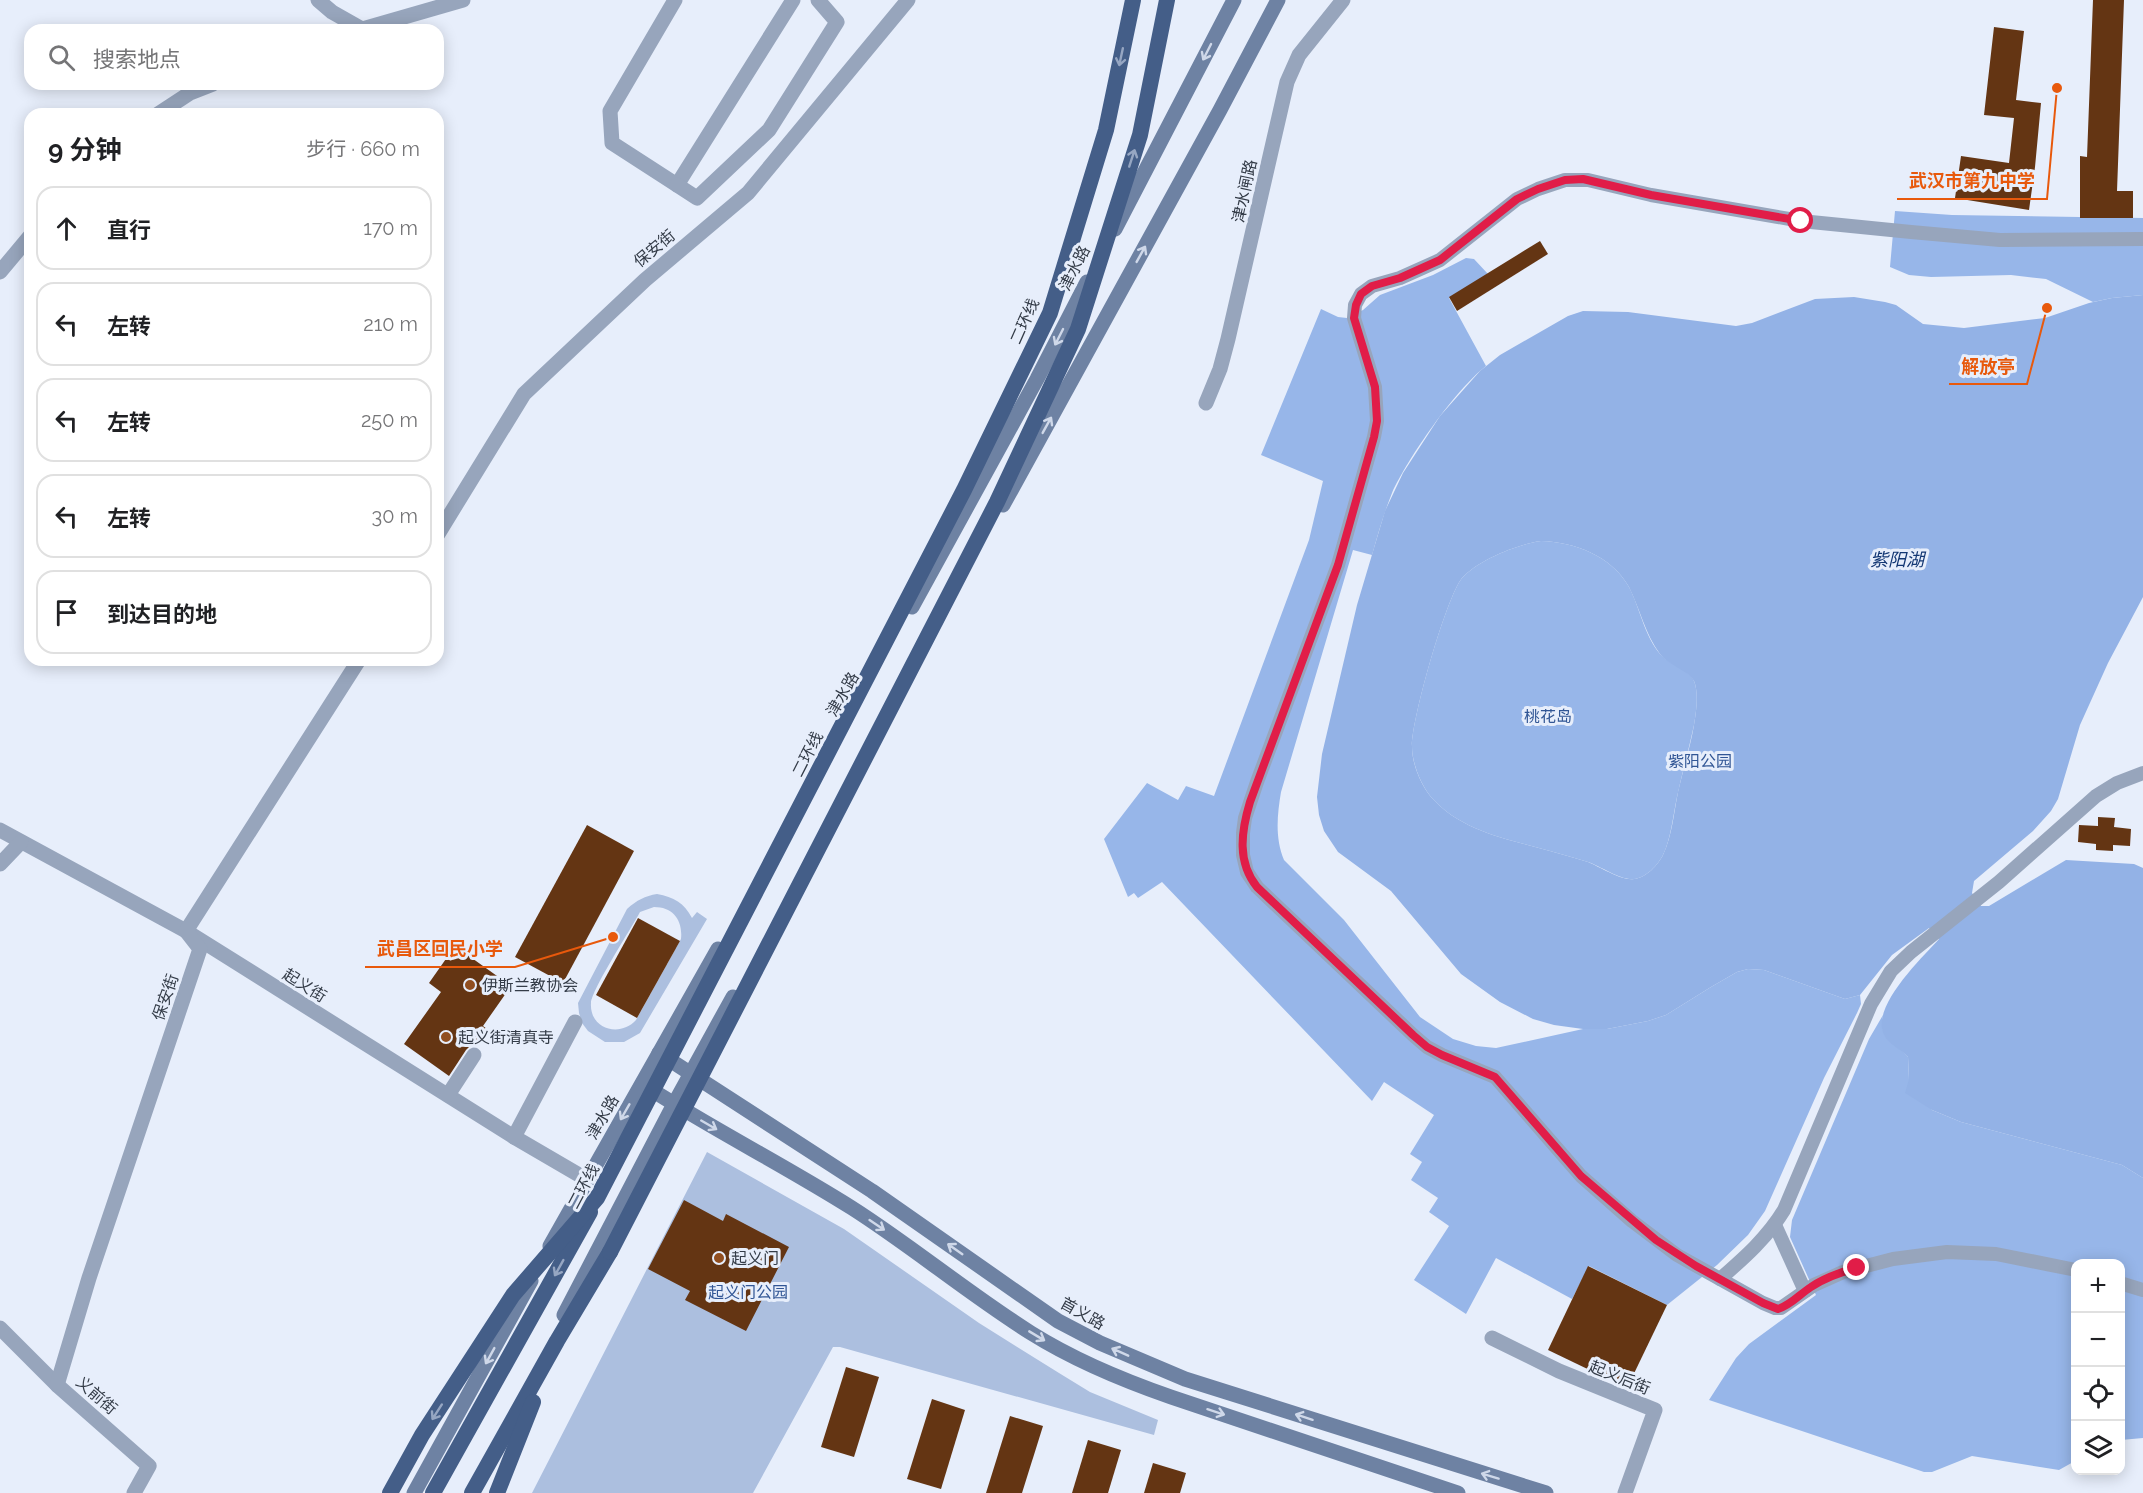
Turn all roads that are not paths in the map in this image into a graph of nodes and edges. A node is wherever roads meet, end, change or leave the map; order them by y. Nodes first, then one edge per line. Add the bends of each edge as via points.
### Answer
1 (318, 0) edge
2 (463, 0) edge
3 (675, 0) edge
4 (793, 0) edge
5 (818, 0) edge
6 (908, 0) edge
7 (1133, 0) edge
8 (1167, 0) edge
9 (1234, 0) edge
10 (1278, 0) edge
11 (1343, 0) edge
12 (351, 24) edge
13 (381, 24) edge
14 (198, 90) edge
15 (167, 108) edge
16 (677, 185) junction
17 (2143, 239) edge
18 (24, 243) edge
19 (0, 272) edge
20 (1206, 404) dead end
21 (444, 524) edge
22 (355, 666) edge
23 (2143, 773) edge
24 (0, 830) edge
25 (21, 842) junction
26 (0, 864) edge
27 (186, 931) junction
28 (575, 1022) dead end
29 (659, 1052) junction
30 (474, 1055) dead end
31 (691, 1073) junction
32 (642, 1083) junction
33 (448, 1095) junction
34 (674, 1104) junction
35 (514, 1137) junction
36 (586, 1179) junction
37 (597, 1198) junction
38 (1775, 1225) junction
39 (2071, 1269) edge
40 (1720, 1279) junction
41 (2125, 1284) edge
42 (2143, 1290) edge
43 (1805, 1291) junction
44 (0, 1328) edge
45 (1492, 1338) dead end
46 (557, 1341) junction
47 (57, 1385) junction
48 (134, 1493) edge
49 (390, 1493) edge
50 (414, 1493) edge
51 (433, 1493) edge
52 (472, 1493) edge
53 (497, 1493) edge
54 (1458, 1493) edge
55 (1543, 1493) edge
56 (1625, 1493) edge

1 - 12 street
2 - 13 street
3 - 16 street via 610,111 612,143
4 - 16 street
5 - 16 street via 837,22 769,129 697,198
6 - 21 street, 保安街 via 748,193 645,280 524,394
7 -> 37 highway, 二环线, bridge via 1106,130 1050,313 964,490
46 -> 8 highway, bridge via 610,1252 997,502 1078,329 1140,135
9 -> 29 main road, 津水路 via 944,551
31 -> 10 main road
11 - 20 street, 津水闸路 via 1299,55 1287,82 1231,329
14 - 15 street
17 - 40 street via 2000,240 1801,221 1577,179 1517,199 1440,260 1372,286 1361,294 1356,305 1354,318 1375,387 1377,421 1338,565 1250,802 1242,843 1247,872 1271,901 1413,1035 1442,1055 1495,1077 1581,1176 1656,1240
18 - 19 street
22 - 27 street
23 - 38 street via 2096,796 1899,962 1882,982
24 - 25 street, 起义街
25 - 26 street
25 - 27 street, 起义街
27 - 33 street, 起义街
27 - 47 street, 保安街 via 200,950 89,1278
28 - 35 street
29 - 31 main road, 首义路
29 - 32 main road, 津水路
30 - 33 street
31 - 34 main road
55 -> 31 main road, 首义路 via 1185,1379 1100,1343 1058,1321 872,1191
32 - 34 main road
32 -> 36 main road, 津水路
33 - 35 street, 起义街
34 - 52 main road
34 -> 54 main road via 852,1208 1064,1352 1160,1393
35 - 36 street, 起义街
36 -> 50 main road, 津水路
37 -> 49 highway, bridge via 513,1295
37 -> 51 highway, 二环线, bridge
38 - 40 street
38 - 43 street
39 - 43 street via 1996,1254 1947,1252 1893,1259 1843,1272
40 - 43 street via 1778,1309
41 - 42 street
44 - 47 street, 义前街
45 - 56 street, 起义后街 via 1559,1371 1655,1410
46 - 52 highway
46 - 53 highway
47 - 48 street, 义前街 via 149,1466

